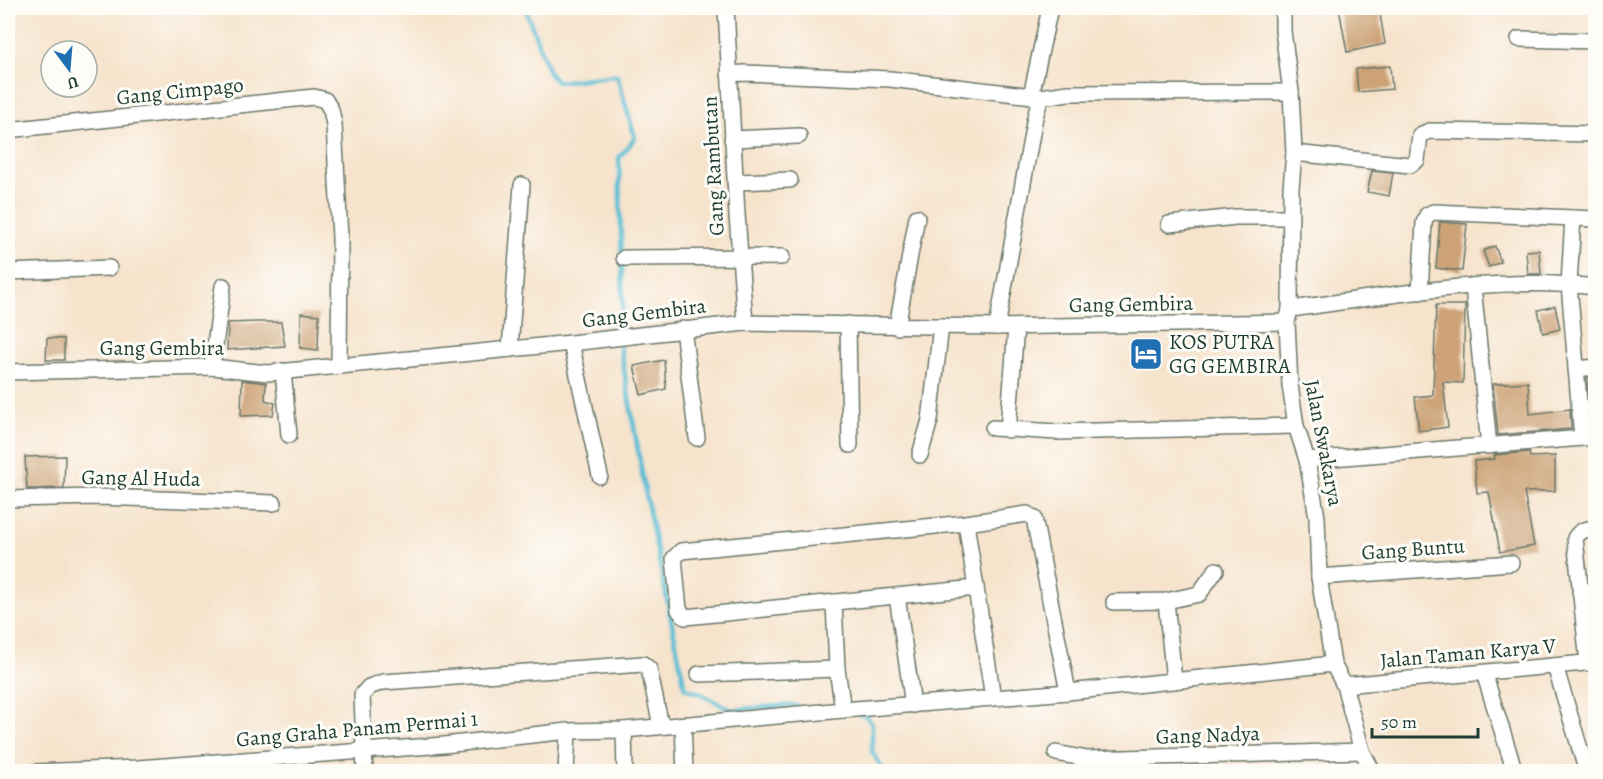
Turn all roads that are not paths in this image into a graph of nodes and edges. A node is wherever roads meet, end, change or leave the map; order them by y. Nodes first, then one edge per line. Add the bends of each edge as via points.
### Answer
1 (726, 8) edge
2 (1050, 8) edge
3 (1283, 8) edge
4 (1519, 39) dead end
5 (1596, 41) edge
6 (729, 74) junction
7 (1291, 92) junction
8 (1036, 96) junction
9 (8, 130) edge
10 (1596, 134) edge
11 (799, 136) dead end
12 (732, 139) junction
13 (1294, 153) junction
14 (790, 180) dead end
15 (735, 182) junction
16 (522, 185) dead end
17 (917, 217) dead end
18 (1291, 217) junction
19 (1573, 218) junction
20 (1596, 219) edge
21 (1169, 224) dead end
22 (740, 256) junction
23 (782, 257) dead end
24 (624, 258) dead end
25 (109, 268) dead end
26 (8, 272) edge
27 (1569, 284) junction
28 (223, 286) dead end
29 (1473, 286) junction
30 (1596, 287) edge
31 (1420, 292) junction
32 (1288, 316) junction
33 (745, 322) junction
34 (848, 324) junction
35 (941, 326) junction
36 (897, 327) junction
37 (997, 327) junction
38 (1016, 327) junction
39 (683, 329) junction
40 (571, 343) junction
41 (510, 349) junction
42 (339, 366) junction
43 (212, 367) junction
44 (1596, 367) edge
45 (1576, 369) junction
46 (283, 371) junction
47 (8, 372) edge
48 (1296, 426) junction
49 (289, 435) dead end
50 (697, 438) dead end
51 (1589, 438) edge
52 (850, 446) dead end
53 (1489, 446) junction
54 (920, 455) dead end
55 (1307, 460) junction
56 (600, 476) dead end
57 (8, 499) edge
58 (274, 503) dead end
59 (966, 524) junction
60 (1596, 528) edge
61 (1511, 563) dead end
62 (1216, 570) dead end
63 (1319, 577) junction
64 (976, 588) junction
65 (1588, 591) edge
66 (897, 596) junction
67 (1166, 601) junction
68 (834, 602) junction
69 (1114, 602) dead end
70 (1592, 663) edge
71 (1333, 664) junction
72 (1555, 666) junction
73 (837, 669) junction
74 (1484, 673) junction
75 (699, 674) dead end
76 (1174, 681) junction
77 (1344, 685) junction
78 (1068, 692) junction
79 (993, 698) junction
80 (913, 705) junction
81 (843, 710) junction
82 (683, 724) junction
83 (661, 726) junction
84 (624, 730) junction
85 (568, 731) junction
86 (364, 751) junction
87 (1362, 751) junction
88 (1056, 753) dead end
89 (1144, 765) edge
90 (138, 770) edge
91 (34, 771) edge
92 (365, 771) edge
93 (566, 771) edge
94 (625, 771) edge
95 (685, 771) edge
96 (1373, 771) edge
97 (1515, 771) edge
98 (1587, 771) edge

1 - 6 street, Gang Rambutan
2 - 8 street
3 - 7 street, Jalan Swakarya
4 - 5 street
6 - 8 street via 890,79
6 - 12 street, Gang Rambutan
7 - 8 street
7 - 13 street, Jalan Swakarya
8 - 37 street
9 - 42 street, Gang Cimpago via 321,98 330,106 334,124 340,238
10 - 13 street via 1430,131 1420,135 1418,160 1410,165
11 - 12 street
12 - 15 street, Gang Rambutan
13 - 18 street, Jalan Swakarya
14 - 15 street
15 - 22 street, Gang Rambutan
16 - 41 street
17 - 36 street
18 - 21 street
18 - 32 street, Jalan Swakarya
19 - 20 street
19 - 27 street
19 - 31 street via 1433,212 1424,223
22 - 23 street
22 - 24 street
22 - 33 street, Gang Rambutan
25 - 26 street
27 - 29 street, Gang Gembira
27 - 30 street, Gang Gembira
27 - 45 street
28 - 43 street
29 - 31 street, Gang Gembira
29 - 53 street
31 - 32 street, Gang Gembira
32 - 38 street, Gang Gembira
32 - 48 street, Jalan Swakarya via 1290,385
33 - 34 street, Gang Gembira
33 - 39 street, Gang Gembira
34 - 36 street, Gang Gembira
34 - 52 street
35 - 36 street, Gang Gembira
35 - 37 street, Gang Gembira
35 - 54 street via 930,420
37 - 38 street, Gang Gembira
38 - 48 street via 1001,429 1057,432
39 - 40 street, Gang Gembira
39 - 50 street
40 - 41 street, Gang Gembira
40 - 56 street
41 - 42 street, Gang Gembira
42 - 46 street, Gang Gembira
43 - 46 street, Gang Gembira
43 - 47 street, Gang Gembira
44 - 45 street
45 - 51 street
46 - 49 street
48 - 55 street, Jalan Swakarya
51 - 53 street
53 - 55 street
55 - 63 street, Jalan Swakarya via 1317,517
57 - 58 street, Gang Al Huda via 99,497
59 - 64 street
59 - 68 street via 681,551 674,558 679,610 685,617
59 - 78 street via 1027,514 1034,518
60 - 65 street via 1585,529 1575,538
61 - 63 street, Gang Buntu
62 - 67 street via 1199,594
63 - 71 street, Jalan Swakarya
64 - 66 street
64 - 79 street
65 - 70 street
66 - 68 street
66 - 80 street
67 - 69 street
67 - 76 street
68 - 73 street
70 - 72 street, Jalan Taman Karya V
71 - 76 street, Gang Graha Panam Permai 1
71 - 77 street, Jalan Swakarya
72 - 74 street, Jalan Taman Karya V
72 - 98 street
73 - 75 street
73 - 81 street
74 - 77 street, Jalan Taman Karya V
74 - 97 street
76 - 78 street, Gang Graha Panam Permai 1
77 - 87 street, Jalan Swakarya
78 - 79 street, Gang Graha Panam Permai 1
79 - 80 street, Gang Graha Panam Permai 1
80 - 81 street, Gang Graha Panam Permai 1
81 - 82 street, Gang Graha Panam Permai 1
82 - 83 street, Gang Graha Panam Permai 1
82 - 95 street
83 - 84 street, Gang Graha Panam Permai 1
83 - 86 street via 649,669 643,664 383,682 369,687 362,695
84 - 85 street, Gang Graha Panam Permai 1
84 - 94 street
85 - 86 street, Gang Graha Panam Permai 1
85 - 93 street
86 - 90 street, Gang Graha Panam Permai 1
86 - 92 street
87 - 89 street, Gang Nadya
87 - 96 street, Jalan Swakarya
88 - 89 street, Gang Nadya
90 - 91 street, Gang Graha Panam Permai 1

